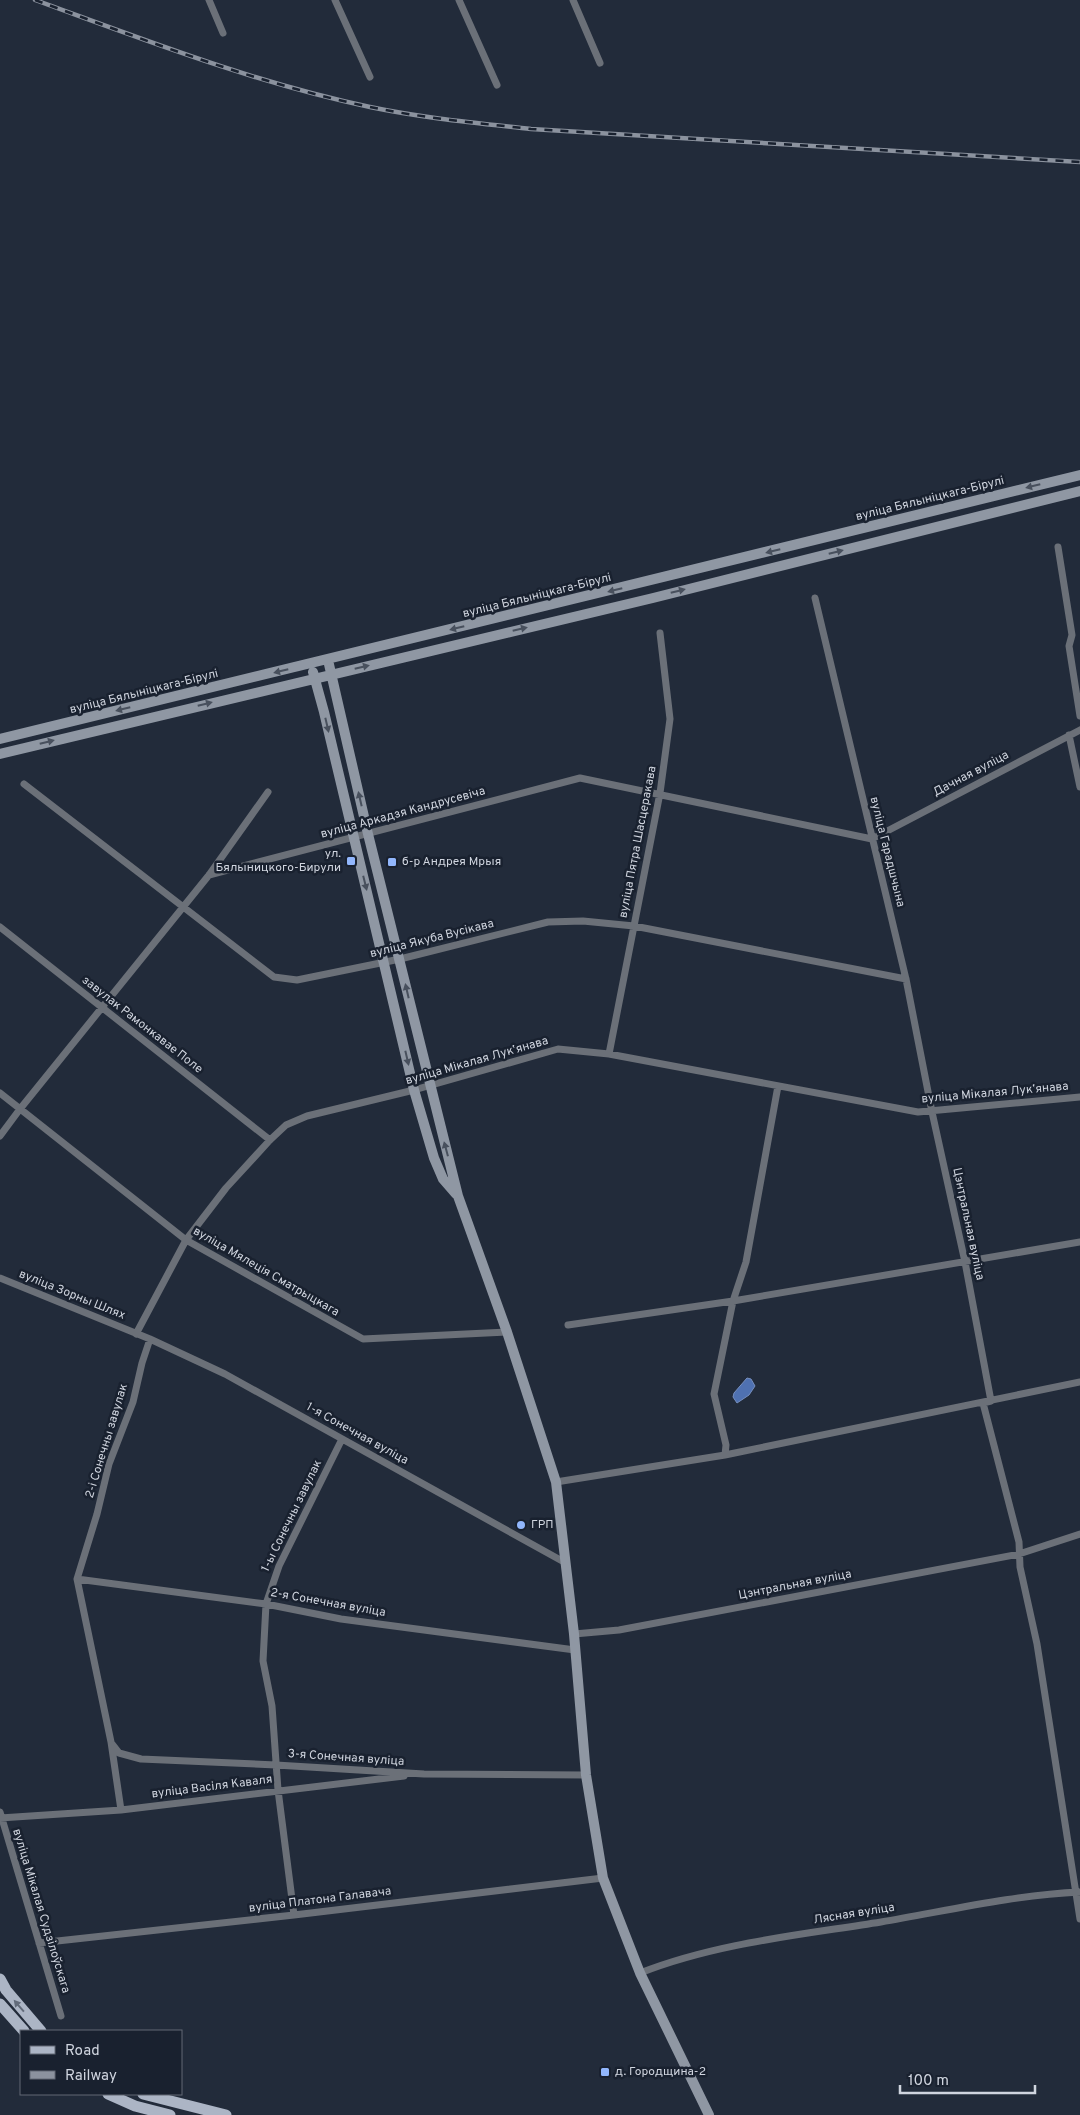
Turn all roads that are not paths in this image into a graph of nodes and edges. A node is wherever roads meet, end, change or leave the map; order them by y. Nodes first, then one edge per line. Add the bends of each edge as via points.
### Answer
1 (209, 0) edge
2 (335, 0) edge
3 (459, 0) edge
4 (573, 0) edge
5 (224, 33) dead end
6 (600, 63) dead end
7 (370, 77) dead end
8 (497, 85) dead end
9 (1080, 475) edge
10 (1080, 491) edge
11 (1058, 547) dead end
12 (815, 598) dead end
13 (660, 633) dead end
14 (328, 660) junction
15 (310, 664) junction
16 (332, 674) junction
17 (314, 678) junction
18 (1080, 716) edge
19 (1080, 730) edge
20 (1069, 735) junction
21 (0, 739) edge
22 (0, 754) edge
23 (24, 784) dead end
24 (1080, 788) edge
25 (268, 792) dead end
26 (660, 793) junction
27 (368, 834) junction
28 (354, 838) junction
29 (872, 839) junction
30 (209, 875) junction
31 (182, 908) junction
32 (0, 926) edge
33 (634, 926) junction
34 (400, 959) junction
35 (385, 963) junction
36 (906, 979) junction
37 (102, 1008) junction
38 (609, 1054) junction
39 (429, 1086) junction
40 (778, 1086) junction
41 (414, 1090) junction
42 (0, 1093) edge
43 (1080, 1097) edge
44 (20, 1109) junction
45 (932, 1112) junction
46 (0, 1136) edge
47 (270, 1140) junction
48 (458, 1196) junction
49 (186, 1240) junction
50 (1080, 1242) edge
51 (965, 1262) junction
52 (0, 1278) edge
53 (733, 1301) junction
54 (568, 1325) dead end
55 (507, 1332) junction
56 (136, 1334) junction
57 (150, 1339) junction
58 (1080, 1382) edge
59 (991, 1401) junction
60 (983, 1403) junction
61 (342, 1439) junction
62 (725, 1455) junction
63 (556, 1482) junction
64 (1080, 1534) edge
65 (1019, 1554) junction
66 (564, 1562) junction
67 (77, 1579) junction
68 (266, 1604) junction
69 (574, 1634) junction
70 (575, 1650) junction
71 (111, 1742) junction
72 (276, 1764) junction
73 (424, 1774) junction
74 (586, 1775) junction
75 (278, 1790) junction
76 (121, 1810) junction
77 (0, 1816) edge
78 (603, 1878) junction
79 (1077, 1892) edge
80 (294, 1915) junction
81 (1080, 1919) edge
82 (39, 1943) junction
83 (640, 1973) junction
84 (0, 1979) edge
85 (0, 2004) edge
86 (61, 2016) dead end
87 (23, 2030) edge
88 (40, 2030) edge
89 (110, 2095) edge
90 (147, 2095) edge
91 (170, 2115) edge
92 (226, 2115) edge
93 (709, 2115) edge

1 - 5 street
2 - 7 street
3 - 8 street
4 - 6 street
9 -> 14 main road, вуліца Бялыніцкага-Бірулі
16 -> 10 main road, вуліца Бялыніцкага-Бірулі
11 - 18 street via 1072,635 1069,646
12 - 29 street, вуліца Гарадшчына
13 - 26 street, вуліца Пятра Шасцеракава via 670,719
14 - 15 main road, вуліца Бялыніцкага-Бірулі
14 - 16 main road
15 - 17 main road
15 -> 21 main road, вуліца Бялыніцкага-Бірулі
16 - 17 main road, вуліца Бялыніцкага-Бірулі
27 -> 16 main road
22 -> 17 main road, вуліца Бялыніцкага-Бірулі
17 -> 28 main road
19 - 20 street, Дачная вуліца
20 - 24 street
20 - 29 street, Дачная вуліца
23 - 31 street, вуліца Якуба Вусікава
25 - 30 street
26 - 27 street, вуліца Аркадзя Кандрусевіча via 580,778
26 - 29 street, вуліца Аркадзя Кандрусевіча
26 - 33 street, вуліца Пятра Шасцеракава
27 - 28 street, вуліца Аркадзя Кандрусевіча
27 - 34 main road
28 - 30 street, вуліца Аркадзя Кандрусевіча
28 -> 35 main road
29 - 36 street, вуліца Гарадшчына
30 - 31 street
31 - 35 street, вуліца Якуба Вусікава via 274,977 297,980
31 - 37 street
32 - 37 street, завулак Рамонкавае Поле
33 - 34 street, вуліца Якуба Вусікава via 583,921 548,922
33 - 36 street, вуліца Якуба Вусікава
33 - 38 street, вуліца Пятра Шасцеракава
34 - 35 street, вуліца Якуба Вусікава
39 -> 34 main road
35 -> 41 main road
36 - 45 street, вуліца Гарадшчына
37 - 44 street
37 - 47 street, завулак Рамонкавае Поле
38 - 39 street, вуліца Мікалая Лукʼянава via 558,1049
38 - 40 street, вуліца Мікалая Лукʼянава
39 - 41 street, вуліца Мікалая Лукʼянава
48 -> 39 main road
40 - 45 street, вуліца Мікалая Лукʼянава
40 - 53 street via 746,1262
41 - 47 street, вуліца Мікалая Лукʼянава via 307,1116 286,1125
41 - 48 main road via 434,1158 443,1179
42 - 44 street, вуліца Мялеція Сматрыцкага
43 - 45 street, вуліца Мікалая Лукʼянава
44 - 46 street
44 - 49 street, вуліца Мялеція Сматрыцкага
45 - 51 street, Цэнтральная вуліца
47 - 49 street, вуліца Мікалая Лукʼянава via 226,1188
48 - 55 main road
49 - 55 street, вуліца Мялеція Сматрыцкага via 363,1339
49 - 56 street, вуліца Мікалая Лукʼянава
50 - 51 street
51 - 53 street
51 - 59 street, Цэнтральная вуліца
52 - 56 street, вуліца Зорны Шлях
53 - 54 street
53 - 62 street via 714,1394 726,1445
55 - 63 main road
56 - 57 street, 1-я Сонечная вуліца
57 - 61 street, 1-я Сонечная вуліца via 246,1385
57 - 67 street, 2-і Сонечны завулак via 133,1402 109,1464
58 - 59 street
59 - 60 street
60 - 62 street
60 - 65 street via 1019,1542
61 - 66 street, 1-я Сонечная вуліца
61 - 68 street, 1-ы Сонечны завулак via 279,1566
62 - 63 street
63 - 66 main road
64 - 65 street, Цэнтральная вуліца
65 - 69 street, Цэнтральная вуліца via 619,1630
65 - 79 street via 1037,1644
66 - 69 main road
67 - 68 street, 2-я Сонечная вуліца
67 - 71 street
68 - 70 street, 2-я Сонечная вуліца via 341,1619
68 - 72 street, 1-ы Сонечны завулак via 263,1652 272,1706
69 - 70 main road
70 - 74 main road
71 - 72 street, 3-я Сонечная вуліца via 118,1753 141,1759
71 - 76 street
72 - 73 street, 3-я Сонечная вуліца
72 - 75 street, 1-ы Сонечны завулак
73 - 74 street, 3-я Сонечная вуліца
73 - 75 street, вуліца Васіля Каваля
74 - 78 main road
75 - 76 street, вуліца Васіля Каваля
75 - 80 street, 1-ы Сонечны завулак
76 - 77 street, вуліца Васіля Каваля
77 - 82 street, вуліца Мікалая Судзілоўскага
78 - 80 street, вуліца Платона Галавача
78 - 83 main road
79 - 81 street
79 - 83 street, Лясная вуліца via 778,1938 671,1961
80 - 82 street, вуліца Платона Галавача
82 - 86 street, вуліца Мікалая Судзілоўскага
83 - 93 main road
88 -> 84 main road
85 - 87 main road
89 - 91 main road
90 - 92 main road

